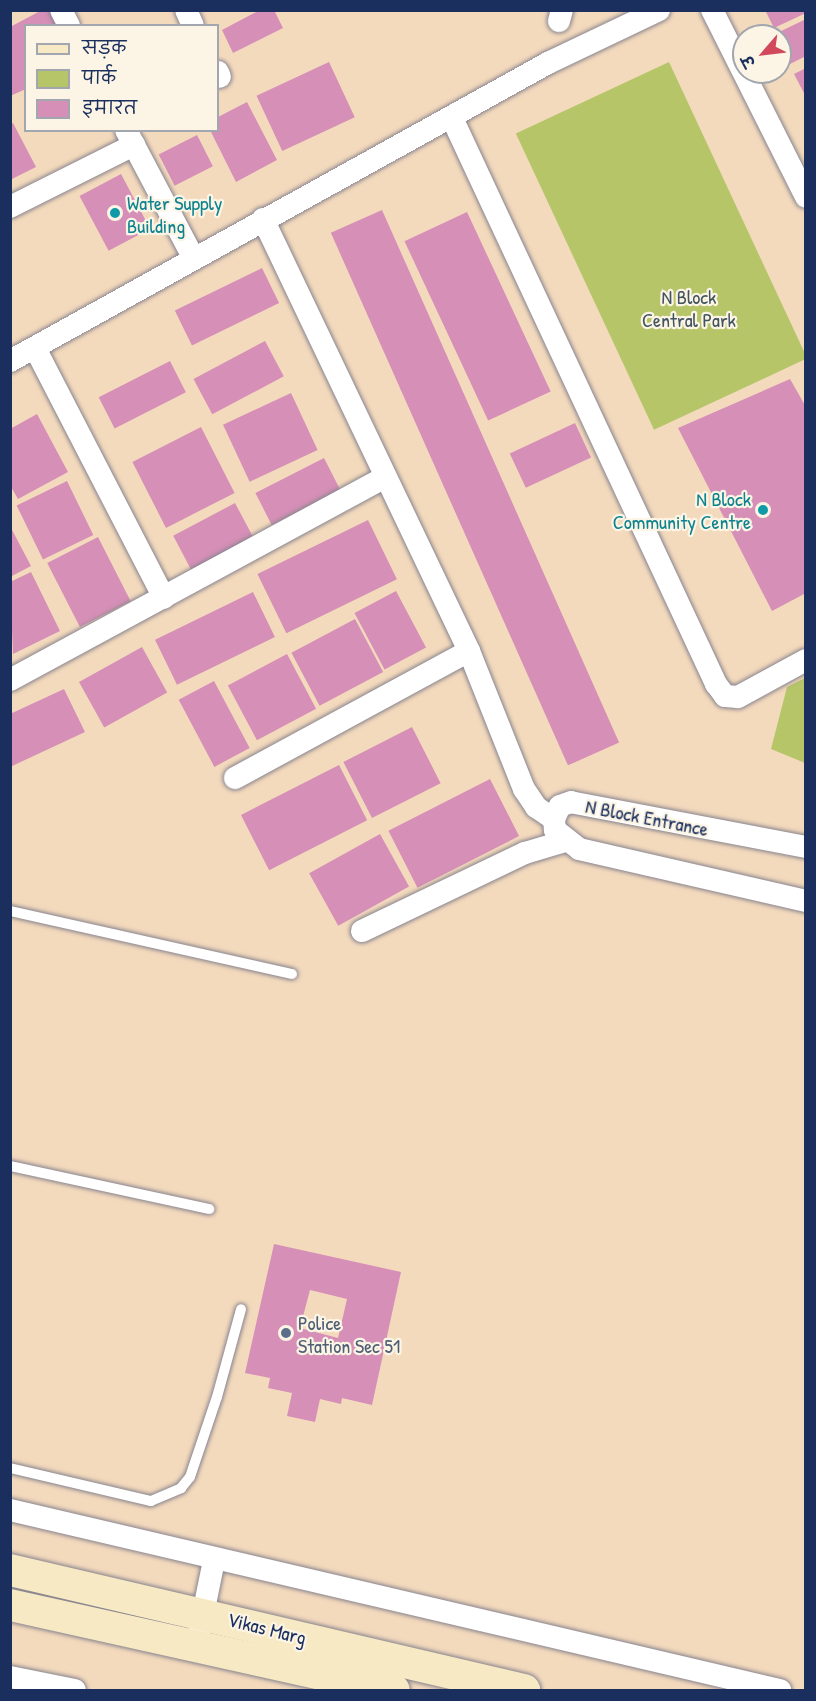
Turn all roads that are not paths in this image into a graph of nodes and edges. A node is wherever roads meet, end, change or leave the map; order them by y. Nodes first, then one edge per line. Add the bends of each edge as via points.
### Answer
1 (61, 10) edge
2 (186, 10) edge
3 (659, 10) edge
4 (712, 10) edge
5 (68, 24) edge
6 (193, 24) edge
7 (452, 118) junction
8 (130, 138) edge
9 (806, 197) edge
10 (10, 207) edge
11 (263, 219) junction
12 (193, 257) junction
13 (35, 348) junction
14 (10, 361) edge
15 (386, 477) junction
16 (164, 598) junction
17 (469, 651) junction
18 (806, 660) edge
19 (10, 680) edge
20 (235, 778) dead end
21 (554, 819) junction
22 (564, 841) junction
23 (806, 847) edge
24 (806, 901) edge
25 (10, 911) edge
26 (362, 931) dead end
27 (292, 974) dead end
28 (10, 1166) edge
29 (208, 1209) dead end
30 (241, 1310) dead end
31 (10, 1468) edge
32 (10, 1510) edge
33 (214, 1560) junction
34 (10, 1570) edge
35 (10, 1605) edge
36 (203, 1612) junction
37 (197, 1647) junction
38 (10, 1677) edge
39 (75, 1690) edge
40 (394, 1690) edge
41 (524, 1690) edge
42 (780, 1690) edge

1 - 5 street
2 - 6 street
3 - 7 street via 548,63
4 - 9 street
7 - 11 street
7 - 18 street via 716,684 725,696 738,698
8 - 10 street
8 - 12 street
11 - 12 street
11 - 15 street
12 - 13 street
13 - 14 street
13 - 16 street
15 - 16 street
15 - 17 street
16 - 19 street
17 - 20 street
17 - 21 street via 524,789 536,807
21 - 22 street via 555,830
21 - 23 street, N Block Entrance via 560,806 571,802
22 - 24 street via 579,849
22 - 26 street via 525,853
25 - 27 lane
28 - 29 lane
30 - 31 lane via 217,1397 190,1477 181,1488 151,1501
32 - 33 street
33 - 36 street
33 - 42 street
34 - 36 main road, Vikas Marg
35 - 37 main road, Vikas Marg
36 - 37 street
36 - 41 main road, Vikas Marg
37 - 40 main road, Vikas Marg
38 - 39 street

